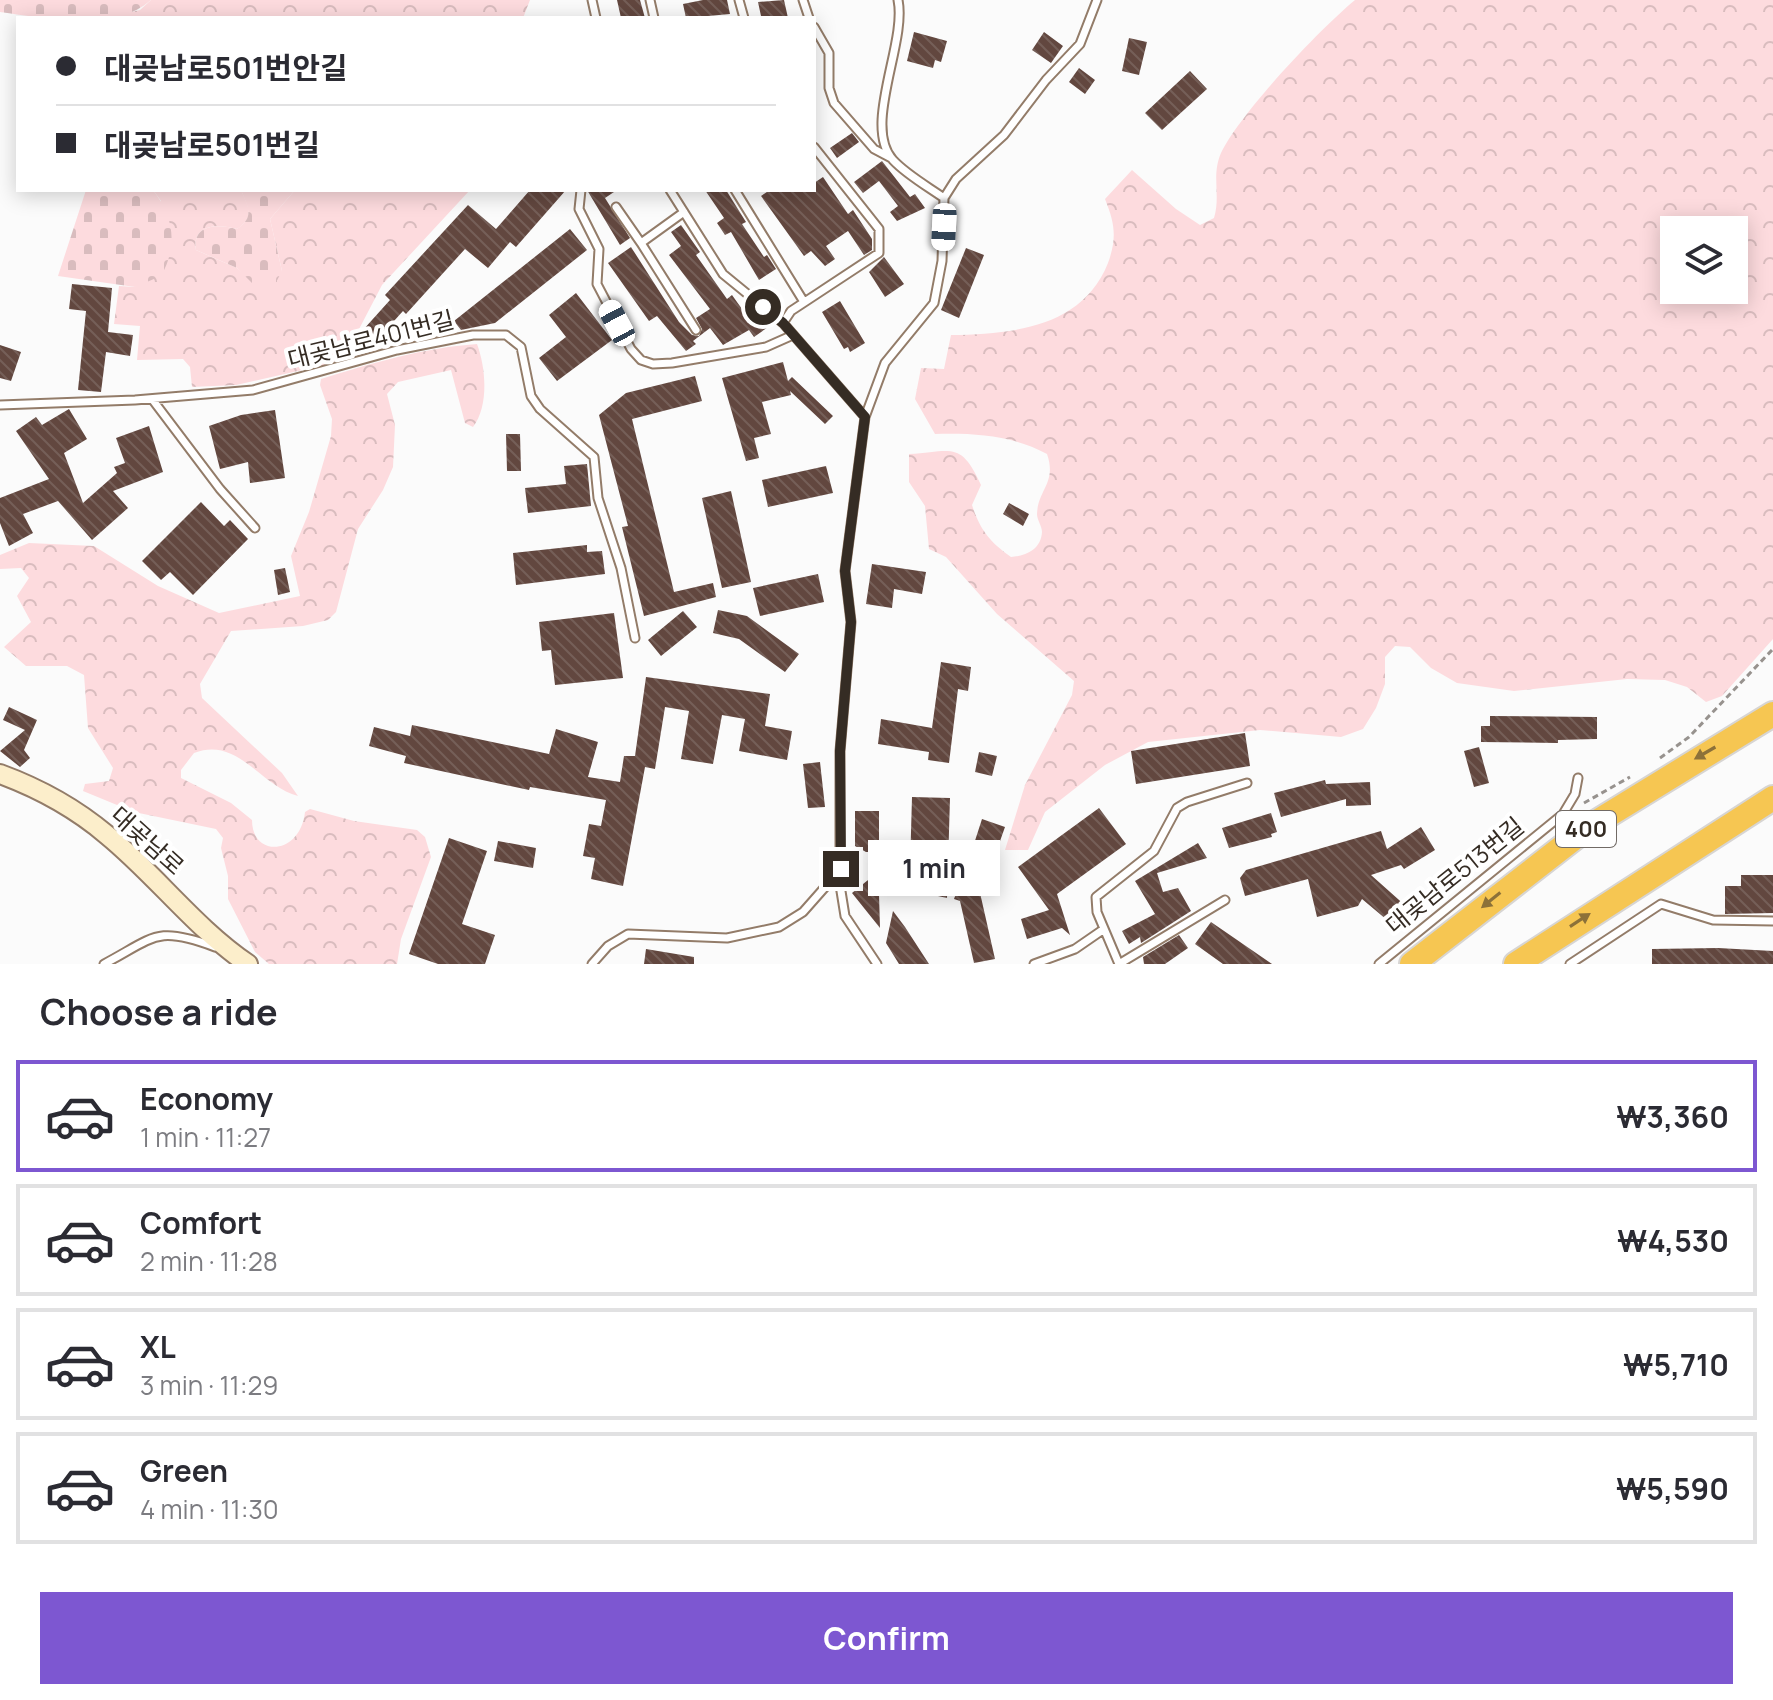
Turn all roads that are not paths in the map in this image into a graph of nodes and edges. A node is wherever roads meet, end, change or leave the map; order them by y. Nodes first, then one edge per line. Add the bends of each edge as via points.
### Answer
1 (898, 0) edge
2 (1097, 0) edge
3 (816, 30) edge
4 (816, 150) edge
5 (891, 158) junction
6 (581, 192) edge
7 (671, 192) edge
8 (736, 192) edge
9 (944, 198) junction
10 (616, 207) dead end
11 (684, 212) junction
12 (641, 243) junction
13 (804, 302) junction
14 (783, 323) junction
15 (696, 330) dead end
16 (793, 335) junction
17 (152, 399) junction
18 (0, 405) edge
19 (865, 417) junction
20 (255, 528) dead end
21 (635, 638) dead end
22 (1773, 714) edge
23 (0, 774) edge
24 (1578, 778) dead end
25 (1247, 783) dead end
26 (1773, 798) edge
27 (841, 869) junction
28 (1225, 900) dead end
29 (1773, 921) edge
30 (1104, 929) junction
31 (240, 959) edge
32 (104, 964) edge
33 (592, 964) edge
34 (877, 964) edge
35 (1034, 964) edge
36 (1119, 964) edge
37 (1379, 964) edge
38 (1412, 964) edge
39 (1516, 964) edge
40 (1570, 964) edge

1 - 5 lane via 898,33 883,112
2 - 9 lane via 1080,44
3 - 5 lane via 829,53 834,103 874,149
4 - 13 lane via 879,229 882,241 879,253
5 - 9 lane
6 - 16 lane via 579,209 599,249 597,284 641,360 672,363 766,347
7 - 11 lane
8 - 13 lane
9 - 19 lane via 934,303 885,363
10 - 12 lane
11 - 12 lane
11 - 14 lane via 723,274
12 - 15 lane
13 - 14 lane
14 - 16 lane
16 - 19 lane
17 - 18 lane, 대곶남로401번길
17 - 20 lane
17 - 21 lane, 대곶남로401번길 via 253,390 438,340 506,335 521,347 531,396 540,409 594,457 598,498 621,568
19 - 27 lane via 845,571 851,622 840,751
22 -> 38 highway, 400 via 1587,828
23 - 31 street, 대곶남로 via 59,801 105,833
24 - 37 lane, 대곶남로513번길 via 1563,814
25 - 30 lane via 1177,808 1154,851 1096,897
39 -> 26 highway
27 - 33 lane via 803,912 779,927 727,938 628,934
27 - 34 lane via 845,916
28 - 36 lane
29 - 40 lane via 1713,920 1661,904
30 - 35 lane via 1063,955
30 - 36 lane
31 - 32 lane via 182,935 161,934

